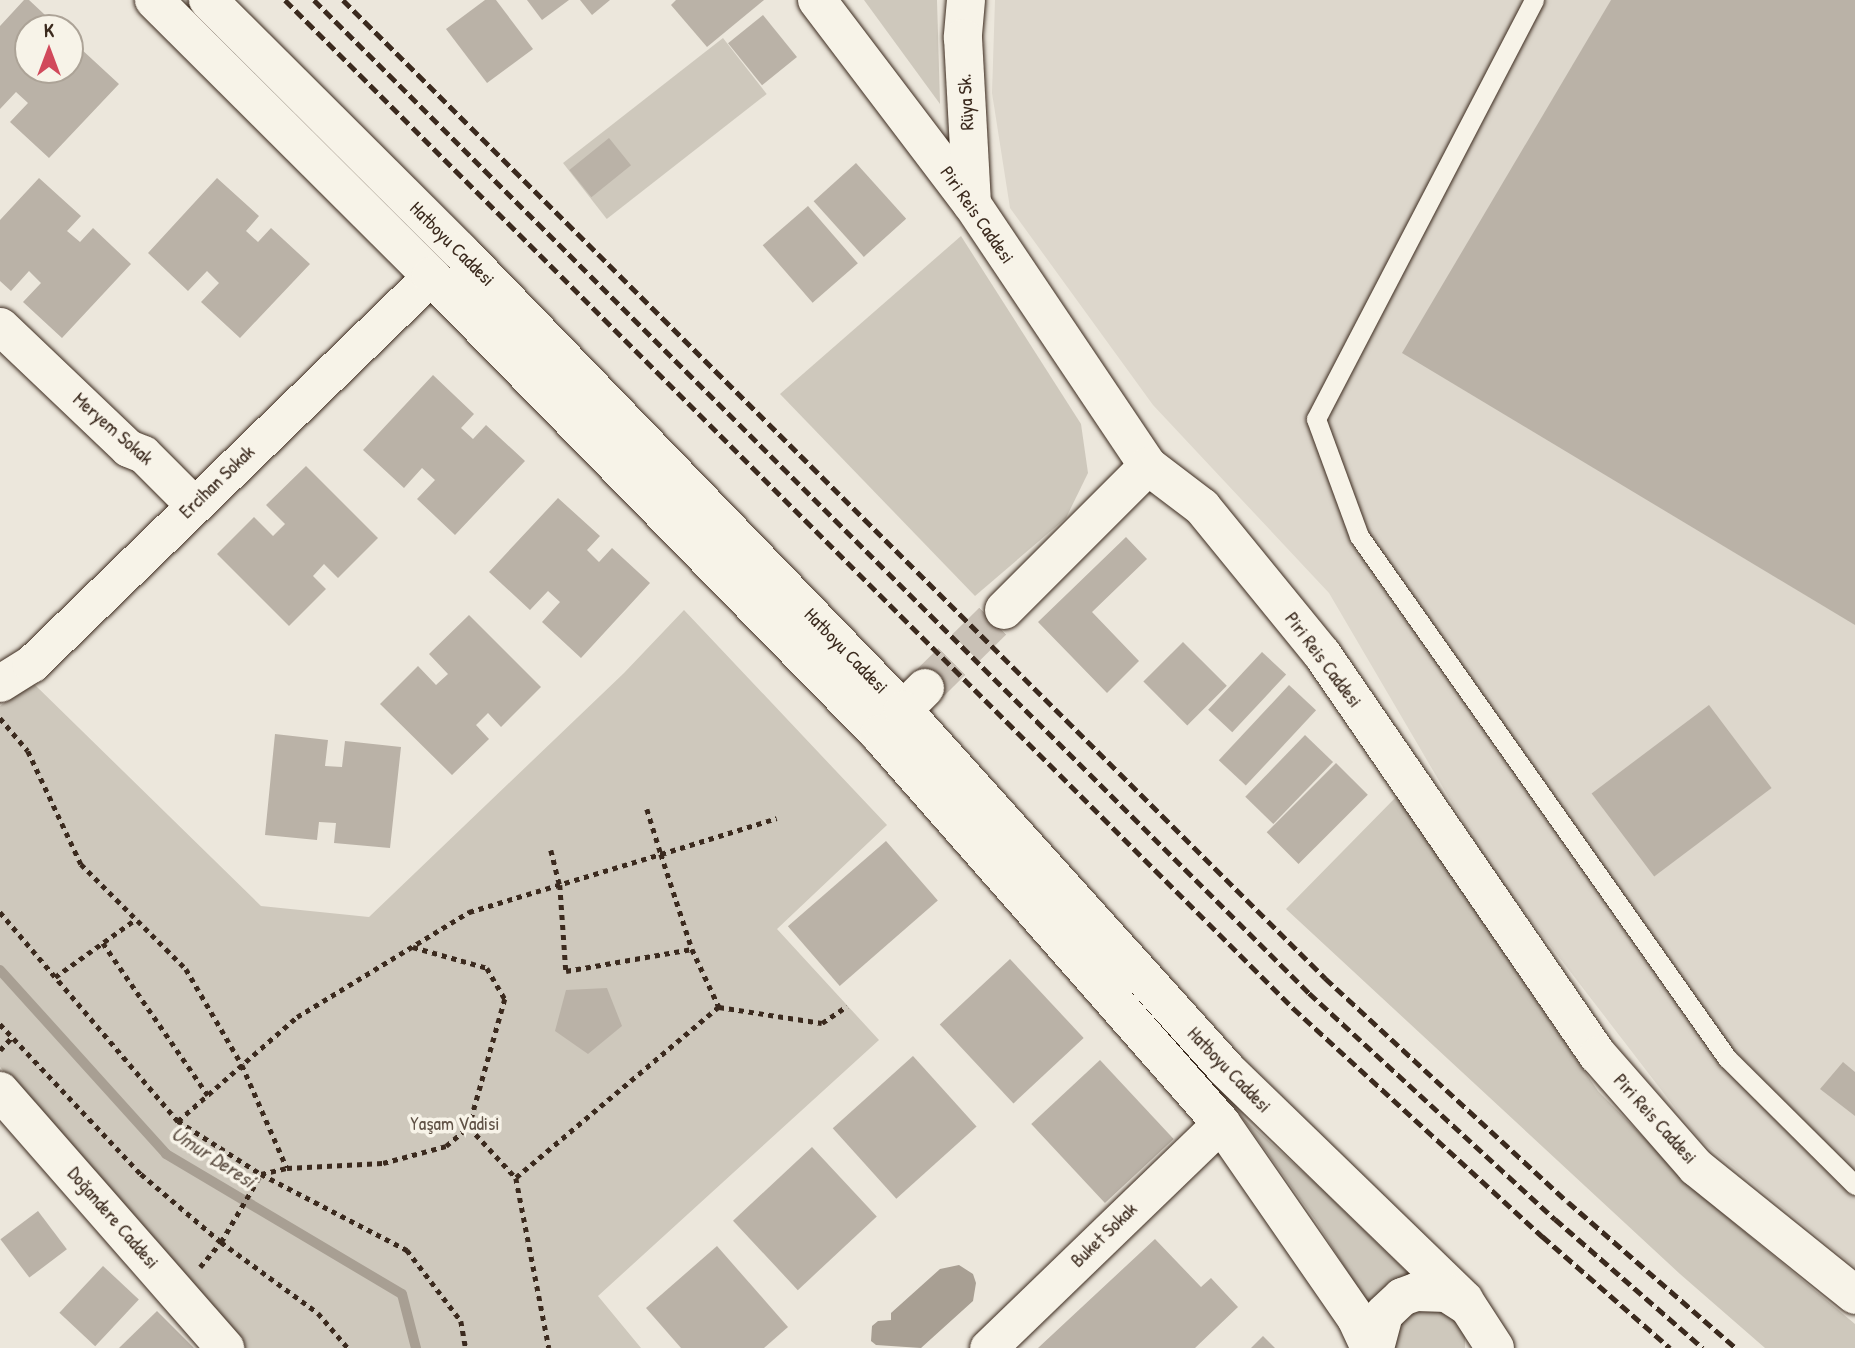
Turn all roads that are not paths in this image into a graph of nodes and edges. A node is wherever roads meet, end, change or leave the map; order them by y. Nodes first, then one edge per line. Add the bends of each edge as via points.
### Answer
1 (154, 0) edge
2 (208, 0) edge
3 (817, 0) edge
4 (966, 0) edge
5 (1534, 0) edge
6 (972, 204) junction
7 (431, 276) junction
8 (0, 326) edge
9 (1148, 466) junction
10 (194, 505) junction
11 (1004, 610) tunnel mouth
12 (0, 683) edge
13 (902, 711) junction
14 (0, 1091) edge
15 (1221, 1123) junction
16 (1855, 1185) edge
17 (1855, 1295) edge
18 (1483, 1333) edge
19 (225, 1348) edge
20 (988, 1348) edge
21 (1373, 1348) edge

1 - 7 main road, Hatboyu Caddesi
2 - 13 main road, Hatboyu Caddesi via 460,251
3 - 6 main road, Piri Reis Caddesi
4 - 6 main road, Rüya Sk. via 963,38
5 - 16 lane via 1316,419 1359,536 1727,1058
6 - 9 main road, Piri Reis Caddesi
7 - 10 street, Ercihan Sokak
7 - 13 main road, Hatboyu Caddesi
8 - 10 street, Meryem Sokak via 128,448 144,454
9 - 11 main road
9 - 17 main road, Piri Reis Caddesi via 1202,508 1322,654 1598,1055 1696,1167
10 - 12 street, Ercihan Sokak via 31,664
13 - 15 main road, Hatboyu Caddesi
13 - 18 main road, Hatboyu Caddesi via 1225,1068 1452,1287
14 - 19 main road, Doğandere Caddesi
15 - 20 street, Buket Sokak
15 - 21 main road, Hatboyu Caddesi
18 - 21 main road, Hatboyu Caddesi via 1447,1293 1416,1292 1402,1297 1384,1314

